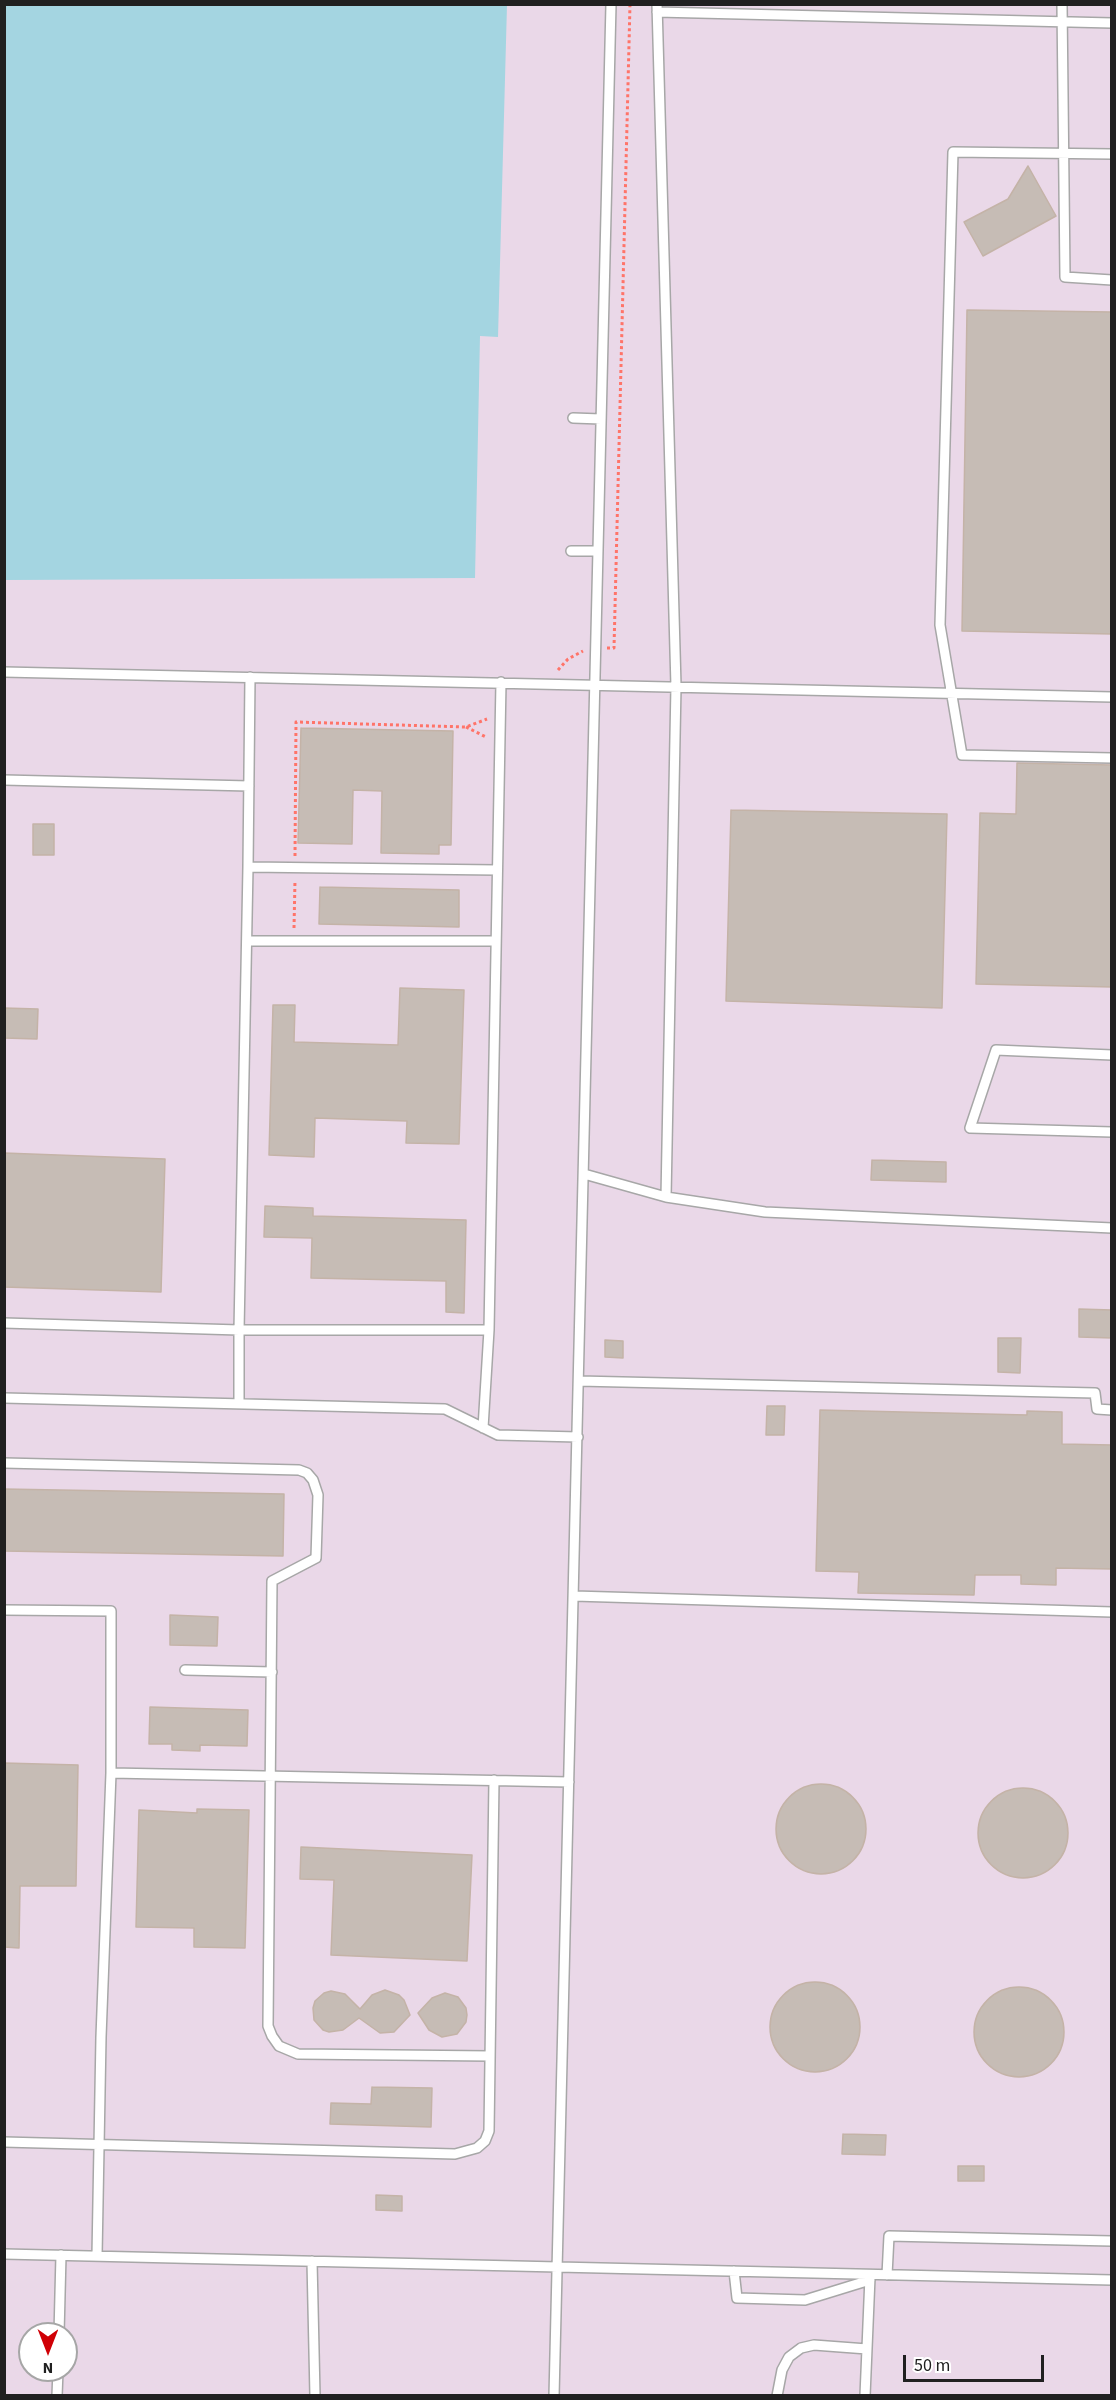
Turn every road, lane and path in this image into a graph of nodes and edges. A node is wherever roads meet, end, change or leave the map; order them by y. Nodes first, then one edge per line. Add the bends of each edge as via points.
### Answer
1 (611, 4) edge
2 (630, 4) edge
3 (1062, 4) edge
4 (657, 8) edge
5 (1063, 21) junction
6 (1112, 23) edge
7 (1064, 152) junction
8 (1112, 154) edge
9 (1112, 280) edge
10 (573, 418) dead end
11 (601, 419) junction
12 (571, 551) dead end
13 (598, 551) junction
14 (596, 648) junction
15 (4, 672) edge
16 (250, 677) junction
17 (501, 682) junction
18 (556, 684) junction
19 (595, 684) junction
20 (676, 686) junction
21 (952, 693) junction
22 (1112, 697) edge
23 (500, 714) junction
24 (466, 727) junction
25 (500, 743) junction
26 (1112, 758) edge
27 (4, 780) edge
28 (249, 786) junction
29 (248, 867) junction
30 (295, 867) junction
31 (497, 870) junction
32 (247, 941) junction
33 (294, 941) junction
34 (496, 941) junction
35 (1112, 1054) edge
36 (1112, 1132) edge
37 (584, 1174) junction
38 (666, 1197) junction
39 (1112, 1228) edge
40 (4, 1323) edge
41 (239, 1330) junction
42 (489, 1330) junction
43 (579, 1381) junction
44 (4, 1398) edge
45 (239, 1404) junction
46 (1112, 1410) edge
47 (483, 1428) junction
48 (578, 1437) junction
49 (4, 1463) edge
50 (574, 1596) junction
51 (4, 1610) edge
52 (1112, 1612) edge
53 (185, 1670) dead end
54 (272, 1672) junction
55 (111, 1773) junction
56 (272, 1776) junction
57 (494, 1780) junction
58 (569, 1782) junction
59 (490, 2056) junction
60 (4, 2142) edge
61 (99, 2146) junction
62 (1112, 2241) edge
63 (4, 2254) edge
64 (61, 2255) junction
65 (97, 2256) junction
66 (312, 2261) junction
67 (557, 2267) junction
68 (734, 2271) junction
69 (887, 2274) junction
70 (870, 2277) junction
71 (1112, 2280) edge
72 (59, 2322) edge
73 (867, 2349) junction
74 (315, 2396) edge
75 (554, 2396) edge
76 (777, 2396) edge
77 (865, 2396) edge

1 - 11 lane
2 - 14 path via 614,648
3 - 5 lane
4 - 5 lane
4 - 20 lane
5 - 6 lane
5 - 7 lane
7 - 8 lane
7 - 9 lane via 1065,277
7 - 21 lane via 953,152 940,625
10 - 11 lane
11 - 13 lane
12 - 13 lane
13 - 14 lane
14 - 18 path via 580,651 568,659 558,670
14 - 19 lane
15 - 16 lane
16 - 17 lane
16 - 28 lane
17 - 18 lane
17 - 23 lane
18 - 19 lane
19 - 20 lane
19 - 37 lane
20 - 21 lane
20 - 38 lane
21 - 22 lane
21 - 26 lane via 962,755
23 - 24 path
23 - 25 lane
24 - 25 path
24 - 30 path via 296,722
25 - 31 lane
27 - 28 lane
28 - 29 lane
29 - 30 lane
29 - 32 lane
30 - 31 lane
30 - 33 path
31 - 34 lane
32 - 33 lane
32 - 41 lane
33 - 34 lane
34 - 42 lane
35 - 36 lane via 996,1050 970,1128
37 - 38 lane
37 - 43 lane
38 - 39 lane via 765,1212
40 - 41 lane
41 - 42 lane
41 - 45 lane
42 - 47 lane
43 - 46 lane via 1095,1393 1097,1409
43 - 48 lane
44 - 45 lane
45 - 47 lane via 445,1409
47 - 48 lane via 498,1435
48 - 50 lane
49 - 54 lane via 307,1473 318,1495 316,1558 272,1581
50 - 52 lane
50 - 58 lane
51 - 55 lane via 111,1611
53 - 54 lane
54 - 56 lane
55 - 56 lane
55 - 61 lane
56 - 57 lane
56 - 59 lane via 268,2026 279,2046 298,2054
57 - 58 lane
57 - 59 lane
58 - 67 lane
59 - 61 lane via 489,2131 485,2141 466,2153
60 - 61 lane
61 - 65 lane
62 - 69 lane via 889,2236
63 - 64 lane
64 - 65 lane
64 - 72 lane
65 - 66 lane
66 - 67 lane
66 - 74 lane
67 - 68 lane
67 - 75 lane
68 - 70 lane
68 - 70 lane via 737,2298 805,2300
69 - 70 lane
69 - 71 lane
70 - 73 lane
73 - 76 lane via 814,2345 801,2348 789,2357 782,2370
73 - 77 lane

